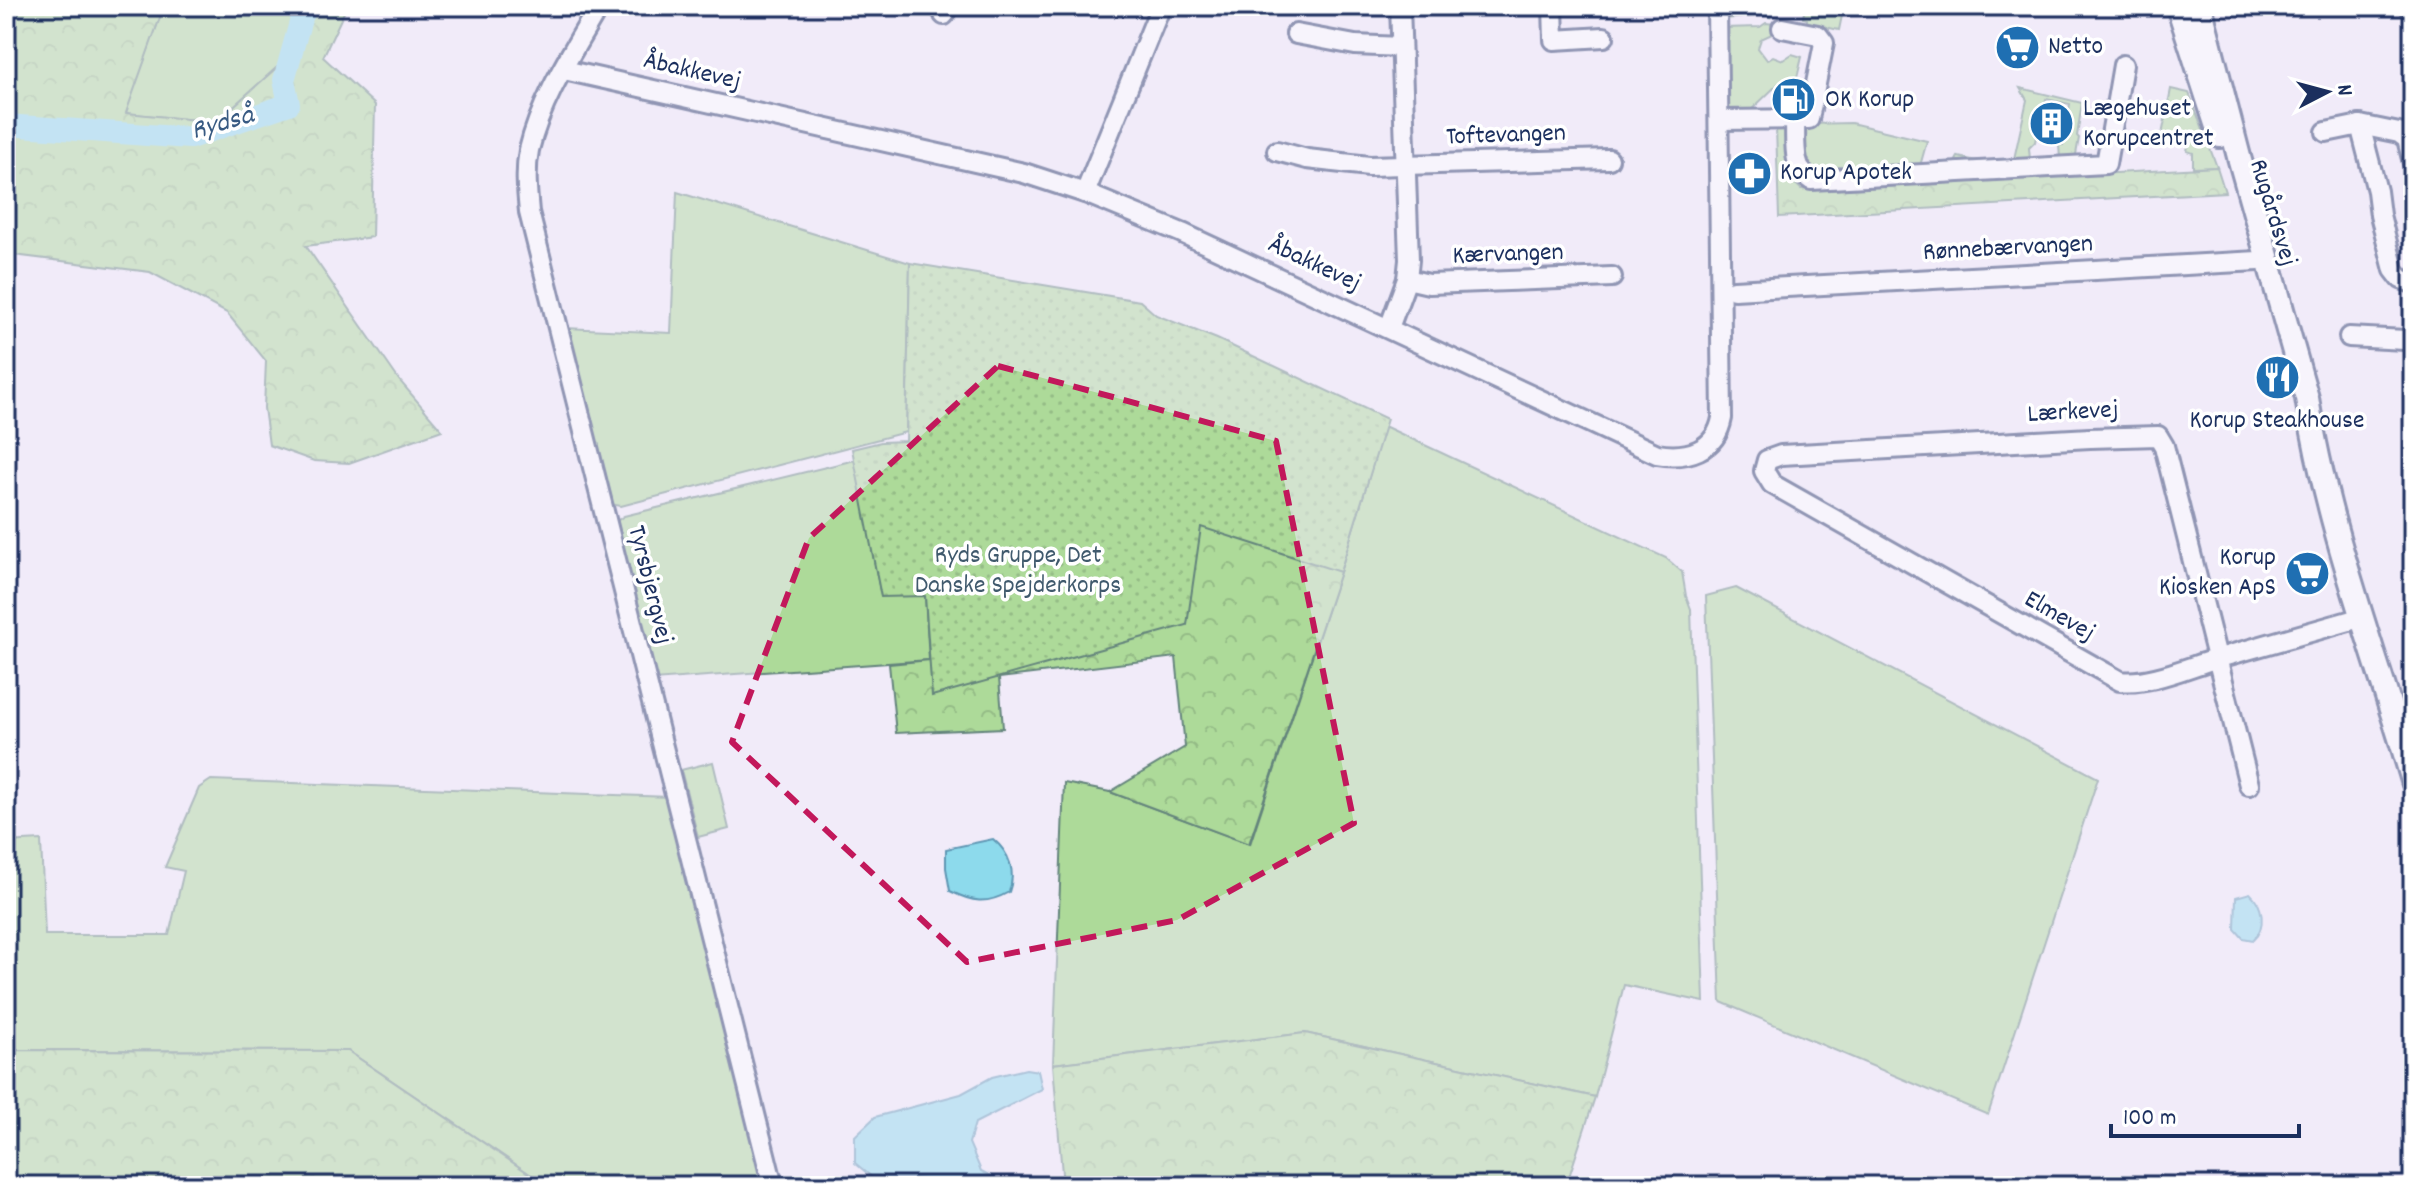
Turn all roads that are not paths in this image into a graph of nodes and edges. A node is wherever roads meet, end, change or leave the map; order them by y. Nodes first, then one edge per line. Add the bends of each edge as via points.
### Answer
1 (599, 6) edge
2 (1161, 6) edge
3 (1400, 6) edge
4 (1553, 6) edge
5 (1717, 6) edge
6 (2178, 6) edge
7 (2192, 6) edge
8 (2200, 6) edge
9 (2210, 6) edge
10 (1782, 28) dead end
11 (1296, 34) dead end
12 (1604, 37) dead end
13 (1401, 47) junction
14 (2123, 65) dead end
15 (564, 70) junction
16 (2217, 73) junction
17 (1795, 119) junction
18 (1719, 120) junction
19 (2360, 125) junction
20 (2232, 132) junction
21 (2326, 132) dead end
22 (1277, 151) dead end
23 (2412, 157) edge
24 (1609, 159) dead end
25 (1406, 165) junction
26 (1085, 193) junction
27 (2262, 260) junction
28 (1612, 277) dead end
29 (1407, 279) junction
30 (1745, 283) dead end
31 (2413, 283) edge
32 (1389, 328) junction
33 (2349, 337) dead end
34 (2413, 343) edge
35 (1764, 465) joint
36 (2363, 617) junction
37 (2217, 659) junction
38 (2413, 781) edge
39 (2249, 785) dead end
40 (773, 1186) edge

1 - 15 street, Tyrsbjergvej
2 - 26 street
3 - 13 street
4 - 12 street via 1554,40
5 - 18 street, Åbakkevej
6 - 27 main road, Rugårdsvej
7 - 20 main road via 2215,97
8 - 16 main road, Rugårdsvej
9 - 16 main road
10 - 17 street via 1818,35 1824,43 1809,119
11 - 13 street
13 - 25 street
14 - 17 street via 2106,164 1811,180 1799,169
15 - 26 street, Åbakkevej via 1024,173
15 - 40 street, Tyrsbjergvej via 529,152 529,212
16 - 20 main road, Rugårdsvej
17 - 18 street
18 - 32 street, Åbakkevej via 1722,411 1715,438 1701,450 1686,456 1657,454
19 - 21 street
19 - 23 street via 2399,133 2407,139
19 - 31 street via 2394,270
20 - 27 main road, Rugårdsvej
22 - 25 street, Toftevangen via 1337,164
24 - 25 street, Toftevangen
25 - 29 street
26 - 32 street, Åbakkevej
27 - 30 street, Rønnebærvangen
27 - 36 main road, Rugårdsvej via 2307,398
28 - 29 street, Kærvangen via 1429,284
29 - 32 street
33 - 34 street
35 - 37 street, Elmevej via 1772,484 2114,679 2137,682
35 - 37 street, Lærkevej via 1775,456 2158,436
36 - 37 street, Elmevej
36 - 38 main road, Rugårdsvej
37 - 39 street

